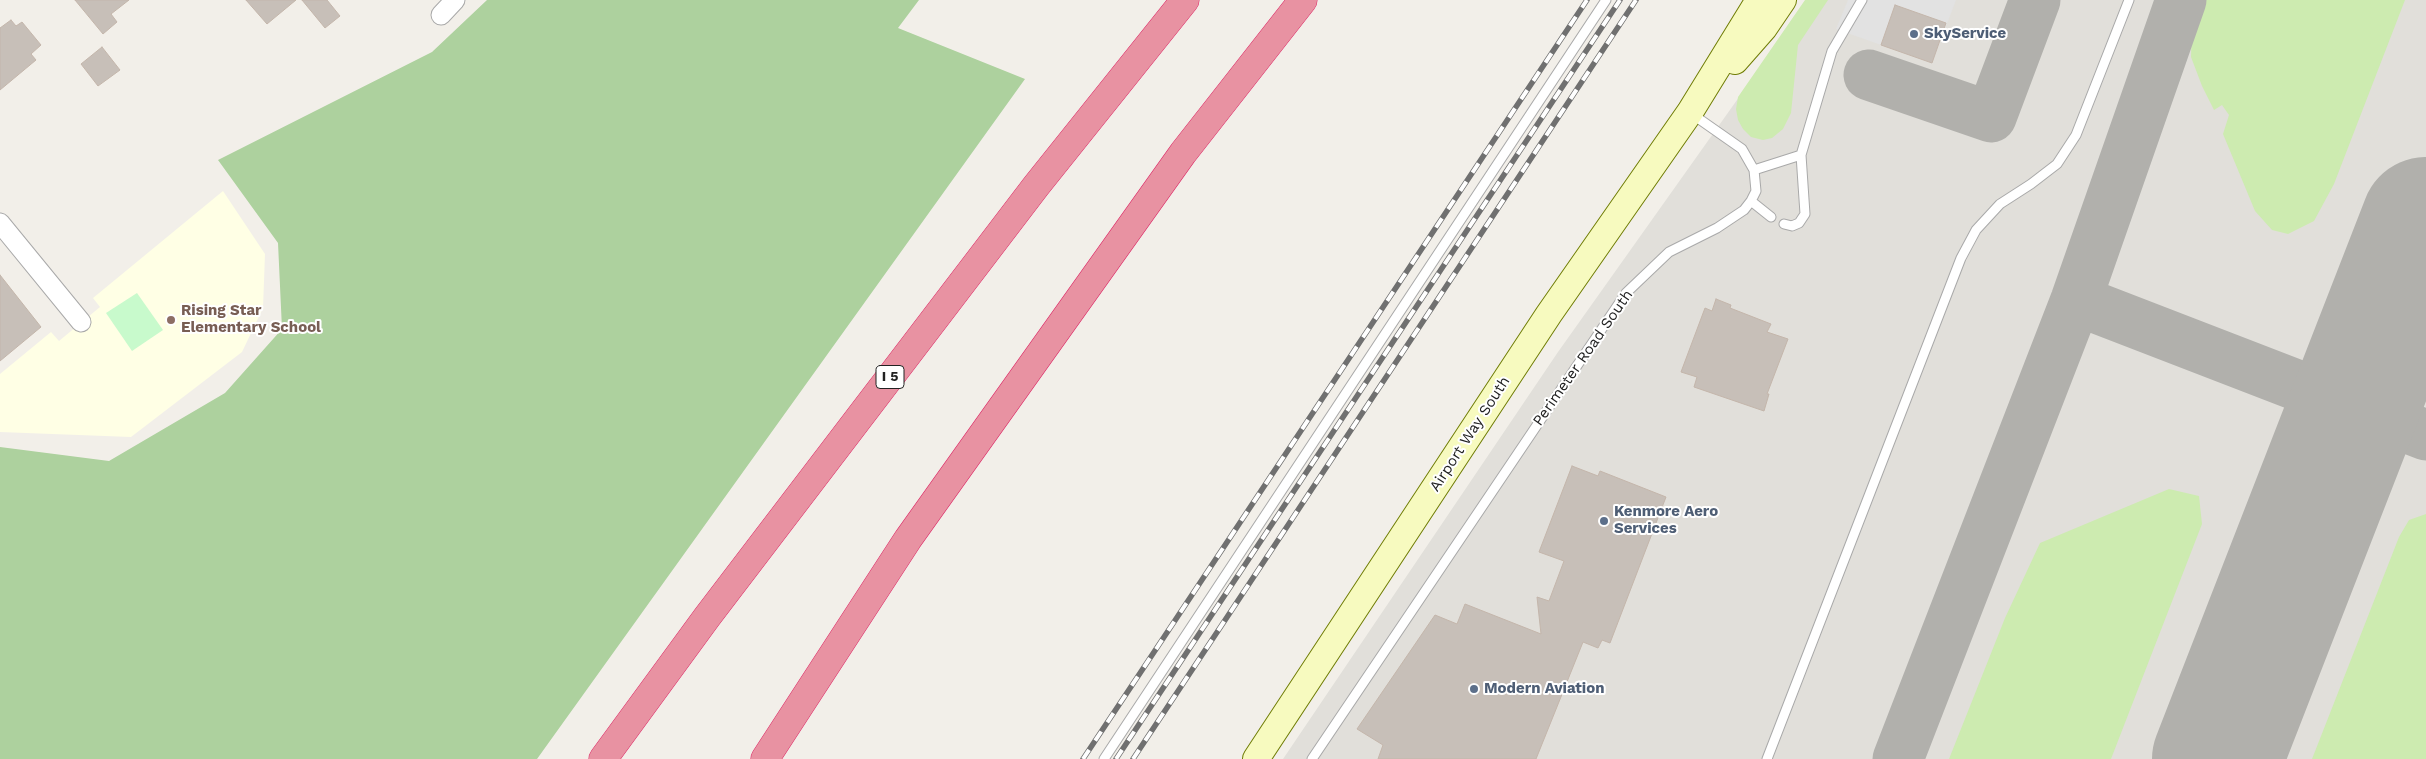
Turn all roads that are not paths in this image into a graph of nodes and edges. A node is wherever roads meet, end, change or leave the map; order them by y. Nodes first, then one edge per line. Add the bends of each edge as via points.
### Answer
1 (455, 0) edge
2 (1186, 0) edge
3 (1303, 0) edge
4 (1606, 0) edge
5 (1759, 0) edge
6 (1783, 0) edge
7 (1862, 0) edge
8 (2129, 0) edge
9 (441, 15) dead end
10 (1690, 112) junction
11 (1801, 155) junction
12 (1754, 170) junction
13 (1751, 201) junction
14 (1771, 217) dead end
15 (0, 223) edge
16 (1784, 224) dead end
17 (80, 322) dead end
18 (603, 759) edge
19 (765, 759) edge
20 (1104, 759) edge
21 (1256, 759) edge
22 (1312, 759) edge
23 (1767, 759) edge

1 - 9 street
2 - 18 highway, I 5 via 1036,186 707,617
3 - 19 highway via 1183,154 908,539
4 - 20 lane
5 - 10 main road, Airport Way South
6 - 10 main road, Airport Way South via 1764,28
7 - 11 lane via 1832,51
8 - 23 lane via 2076,135 2057,164 2000,204 1976,230 1961,258
10 - 12 lane via 1742,149
10 - 21 main road, Airport Way South via 1550,314
11 - 12 lane
11 - 16 lane via 1805,214 1799,223 1792,226
12 - 13 lane via 1756,191
13 - 14 lane
13 - 22 lane, Perimeter Road South via 1744,210 1717,228 1669,252 1626,293
15 - 17 street

